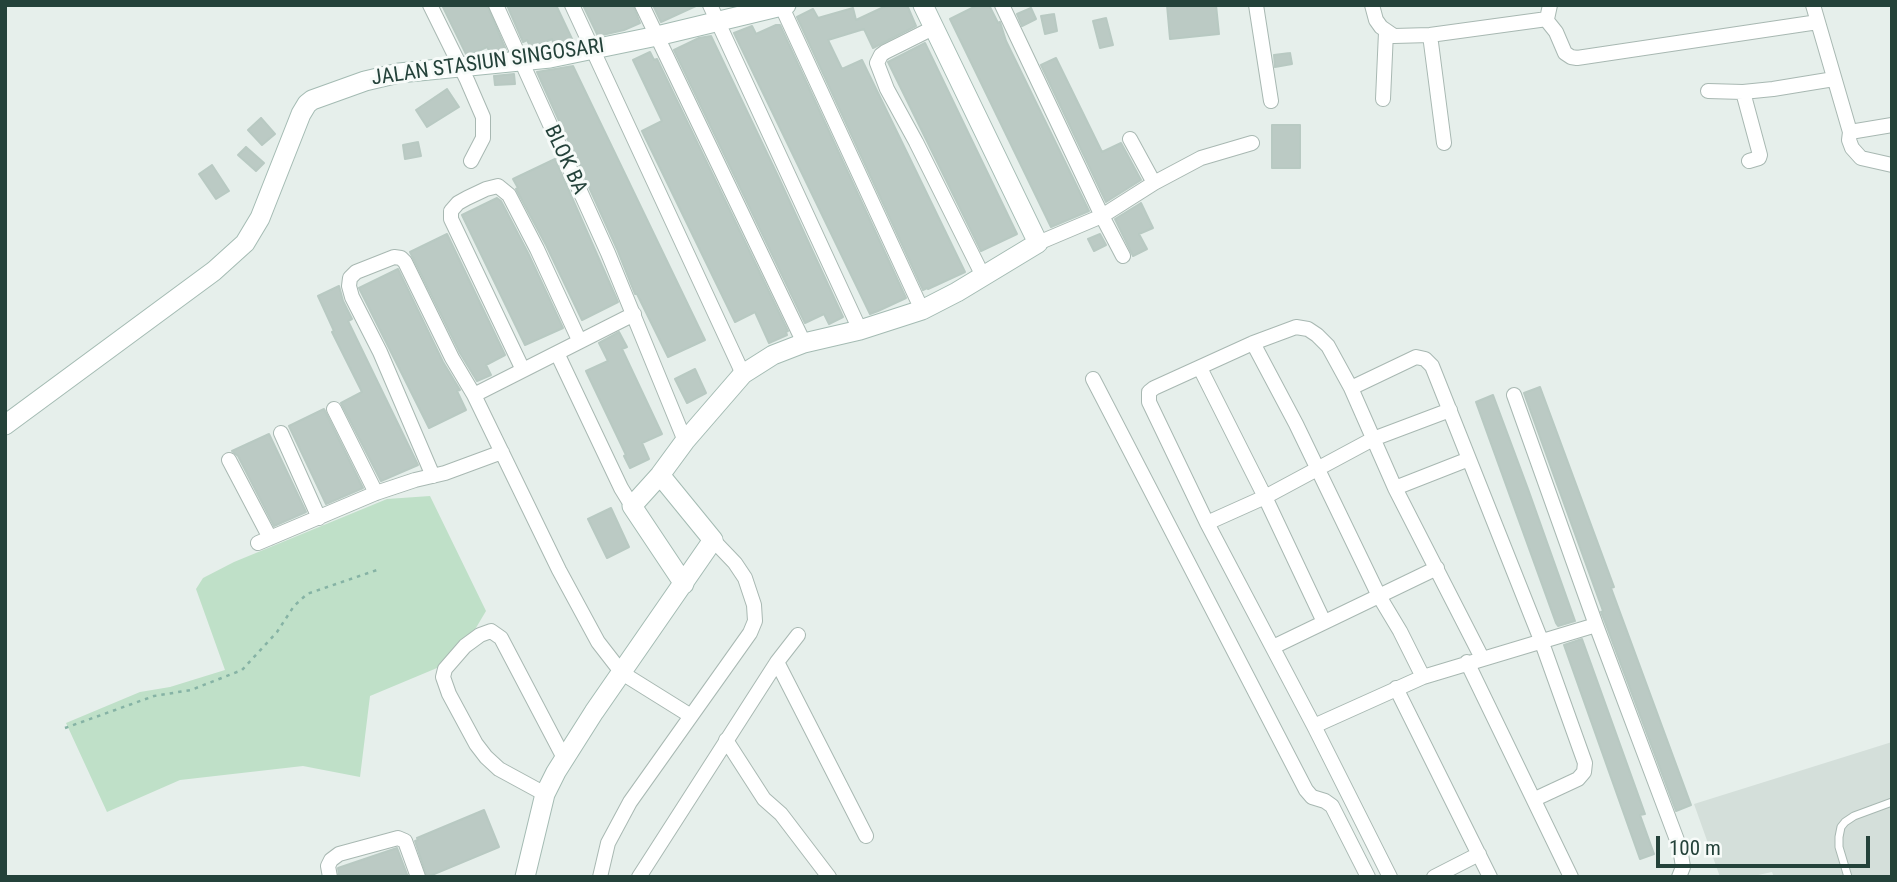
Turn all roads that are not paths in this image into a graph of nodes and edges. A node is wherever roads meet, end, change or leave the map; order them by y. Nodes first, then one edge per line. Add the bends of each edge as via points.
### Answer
1 (430, 5) edge
2 (496, 5) edge
3 (572, 5) edge
4 (642, 5) edge
5 (923, 5) edge
6 (1002, 5) edge
7 (1256, 5) edge
8 (1372, 5) edge
9 (1813, 5) edge
10 (783, 6) edge
11 (1548, 12) edge
12 (714, 13) edge
13 (1818, 22) junction
14 (933, 28) junction
15 (1386, 32) junction
16 (1430, 35) junction
17 (657, 36) junction
18 (592, 46) junction
19 (521, 62) junction
20 (460, 66) junction
21 (1834, 79) junction
22 (1708, 91) dead end
23 (1743, 92) junction
24 (1383, 99) dead end
25 (1271, 101) dead end
26 (1892, 125) edge
27 (1850, 132) junction
28 (1130, 139) dead end
29 (1444, 142) dead end
30 (1252, 143) dead end
31 (471, 161) dead end
32 (1749, 161) dead end
33 (1892, 165) edge
34 (1154, 183) junction
35 (1101, 216) junction
36 (1038, 243) junction
37 (1122, 256) dead end
38 (983, 276) junction
39 (922, 310) junction
40 (634, 314) junction
41 (860, 330) junction
42 (579, 340) junction
43 (804, 343) junction
44 (1252, 343) junction
45 (557, 353) junction
46 (1200, 368) junction
47 (523, 370) junction
48 (743, 374) junction
49 (1093, 379) dead end
50 (1351, 388) junction
51 (474, 395) junction
52 (1514, 395) dead end
53 (334, 409) dead end
54 (1450, 410) junction
55 (5, 425) edge
56 (281, 432) dead end
57 (1373, 439) junction
58 (685, 441) junction
59 (502, 452) junction
60 (1469, 459) junction
61 (229, 460) dead end
62 (1317, 468) junction
63 (433, 475) junction
64 (660, 475) junction
65 (1395, 488) junction
66 (376, 493) junction
67 (1265, 497) junction
68 (632, 506) junction
69 (319, 518) junction
70 (1207, 523) junction
71 (713, 540) junction
72 (1437, 568) junction
73 (684, 584) junction
74 (1379, 596) junction
75 (1324, 622) junction
76 (1596, 625) junction
77 (798, 635) dead end
78 (1541, 640) junction
79 (1273, 647) junction
80 (1482, 658) junction
81 (777, 662) junction
82 (1467, 662) junction
83 (622, 673) junction
84 (1423, 677) junction
85 (1396, 688) junction
86 (691, 716) junction
87 (1314, 726) junction
88 (726, 740) junction
89 (564, 758) junction
90 (545, 794) junction
91 (1535, 799) junction
92 (1892, 803) edge
93 (866, 836) dead end
94 (1479, 854) junction
95 (330, 877) edge
96 (418, 877) edge
97 (525, 877) edge
98 (600, 877) edge
99 (639, 877) edge
100 (829, 877) edge
101 (1368, 877) edge
102 (1390, 877) edge
103 (1434, 877) edge
104 (1490, 877) edge
105 (1571, 877) edge
106 (1679, 877) edge
107 (1848, 877) edge

1 - 20 street
2 - 19 street, BLOK BA
3 - 18 street
4 - 17 street
5 - 14 street
6 - 35 street
7 - 25 street
8 - 15 street
9 - 13 street
10 - 12 street, JALAN STASIUN SINGOSARI
10 - 39 street
11 - 13 street via 1565,53 1577,58
11 - 16 street
12 - 17 street, JALAN STASIUN SINGOSARI
12 - 41 street
13 - 21 street
14 - 36 street
14 - 38 street via 885,52 877,63
15 - 16 street
15 - 24 street
16 - 29 street
17 - 18 street, JALAN STASIUN SINGOSARI
17 - 43 street
18 - 19 street, JALAN STASIUN SINGOSARI
18 - 48 street
19 - 20 street, JALAN STASIUN SINGOSARI
19 - 40 street, BLOK BA
20 - 31 street via 484,124 483,138
20 - 55 street, JALAN STASIUN SINGOSARI via 377,78 312,100 301,114 252,233 237,251
21 - 23 street
21 - 27 street
22 - 23 street
23 - 32 street via 1760,155
26 - 27 street
27 - 33 street via 1857,155
28 - 34 street
30 - 34 street via 1201,158
34 - 35 street
35 - 36 street
35 - 37 street
36 - 38 street
38 - 39 street
39 - 41 street
40 - 42 street
40 - 58 street, BLOK BA
41 - 43 street
42 - 45 street
42 - 47 street via 509,195 498,187 467,198 451,211 451,219
43 - 48 street
44 - 46 street
44 - 50 street via 1296,327 1308,329 1328,346
44 - 62 street
45 - 47 street
45 - 68 street
46 - 67 street
46 - 70 street via 1154,388 1148,398
47 - 51 street
48 - 58 street
49 - 101 street via 1307,793 1332,806
50 - 54 street via 1416,357 1432,366
50 - 57 street
51 - 59 street
51 - 63 street via 403,259 389,259 351,276 350,292
52 - 76 street
53 - 66 street
54 - 57 street
54 - 60 street
56 - 69 street
57 - 62 street
57 - 65 street
58 - 64 street
59 - 63 street
59 - 83 street via 585,619
60 - 65 street
60 - 78 street
61 - 69 street via 264,540
62 - 67 street
62 - 74 street
63 - 66 street
64 - 68 street
64 - 71 street
65 - 72 street
66 - 69 street
67 - 70 street
67 - 75 street
68 - 73 street
70 - 79 street
71 - 73 street
71 - 86 street via 745,578 755,621
72 - 74 street
72 - 80 street
73 - 83 street
74 - 75 street
74 - 84 street
75 - 79 street
76 - 78 street
76 - 106 street via 1680,848 1683,867
77 - 81 street
78 - 80 street
78 - 91 street via 1586,768 1577,779
79 - 87 street
80 - 82 street
81 - 88 street
81 - 93 street
82 - 84 street
82 - 91 street
83 - 86 street
83 - 89 street
84 - 85 street
85 - 87 street
85 - 94 street
86 - 98 street via 630,802 608,843
87 - 102 street
88 - 99 street
88 - 100 street via 764,799
89 - 90 street
89 - 90 street via 501,638 491,631 465,646 443,677 476,744 499,769
90 - 97 street
91 - 105 street
92 - 107 lane via 1854,816 1841,827 1839,847
94 - 103 street
94 - 104 street
95 - 96 street via 328,866 339,854 398,838 405,841

